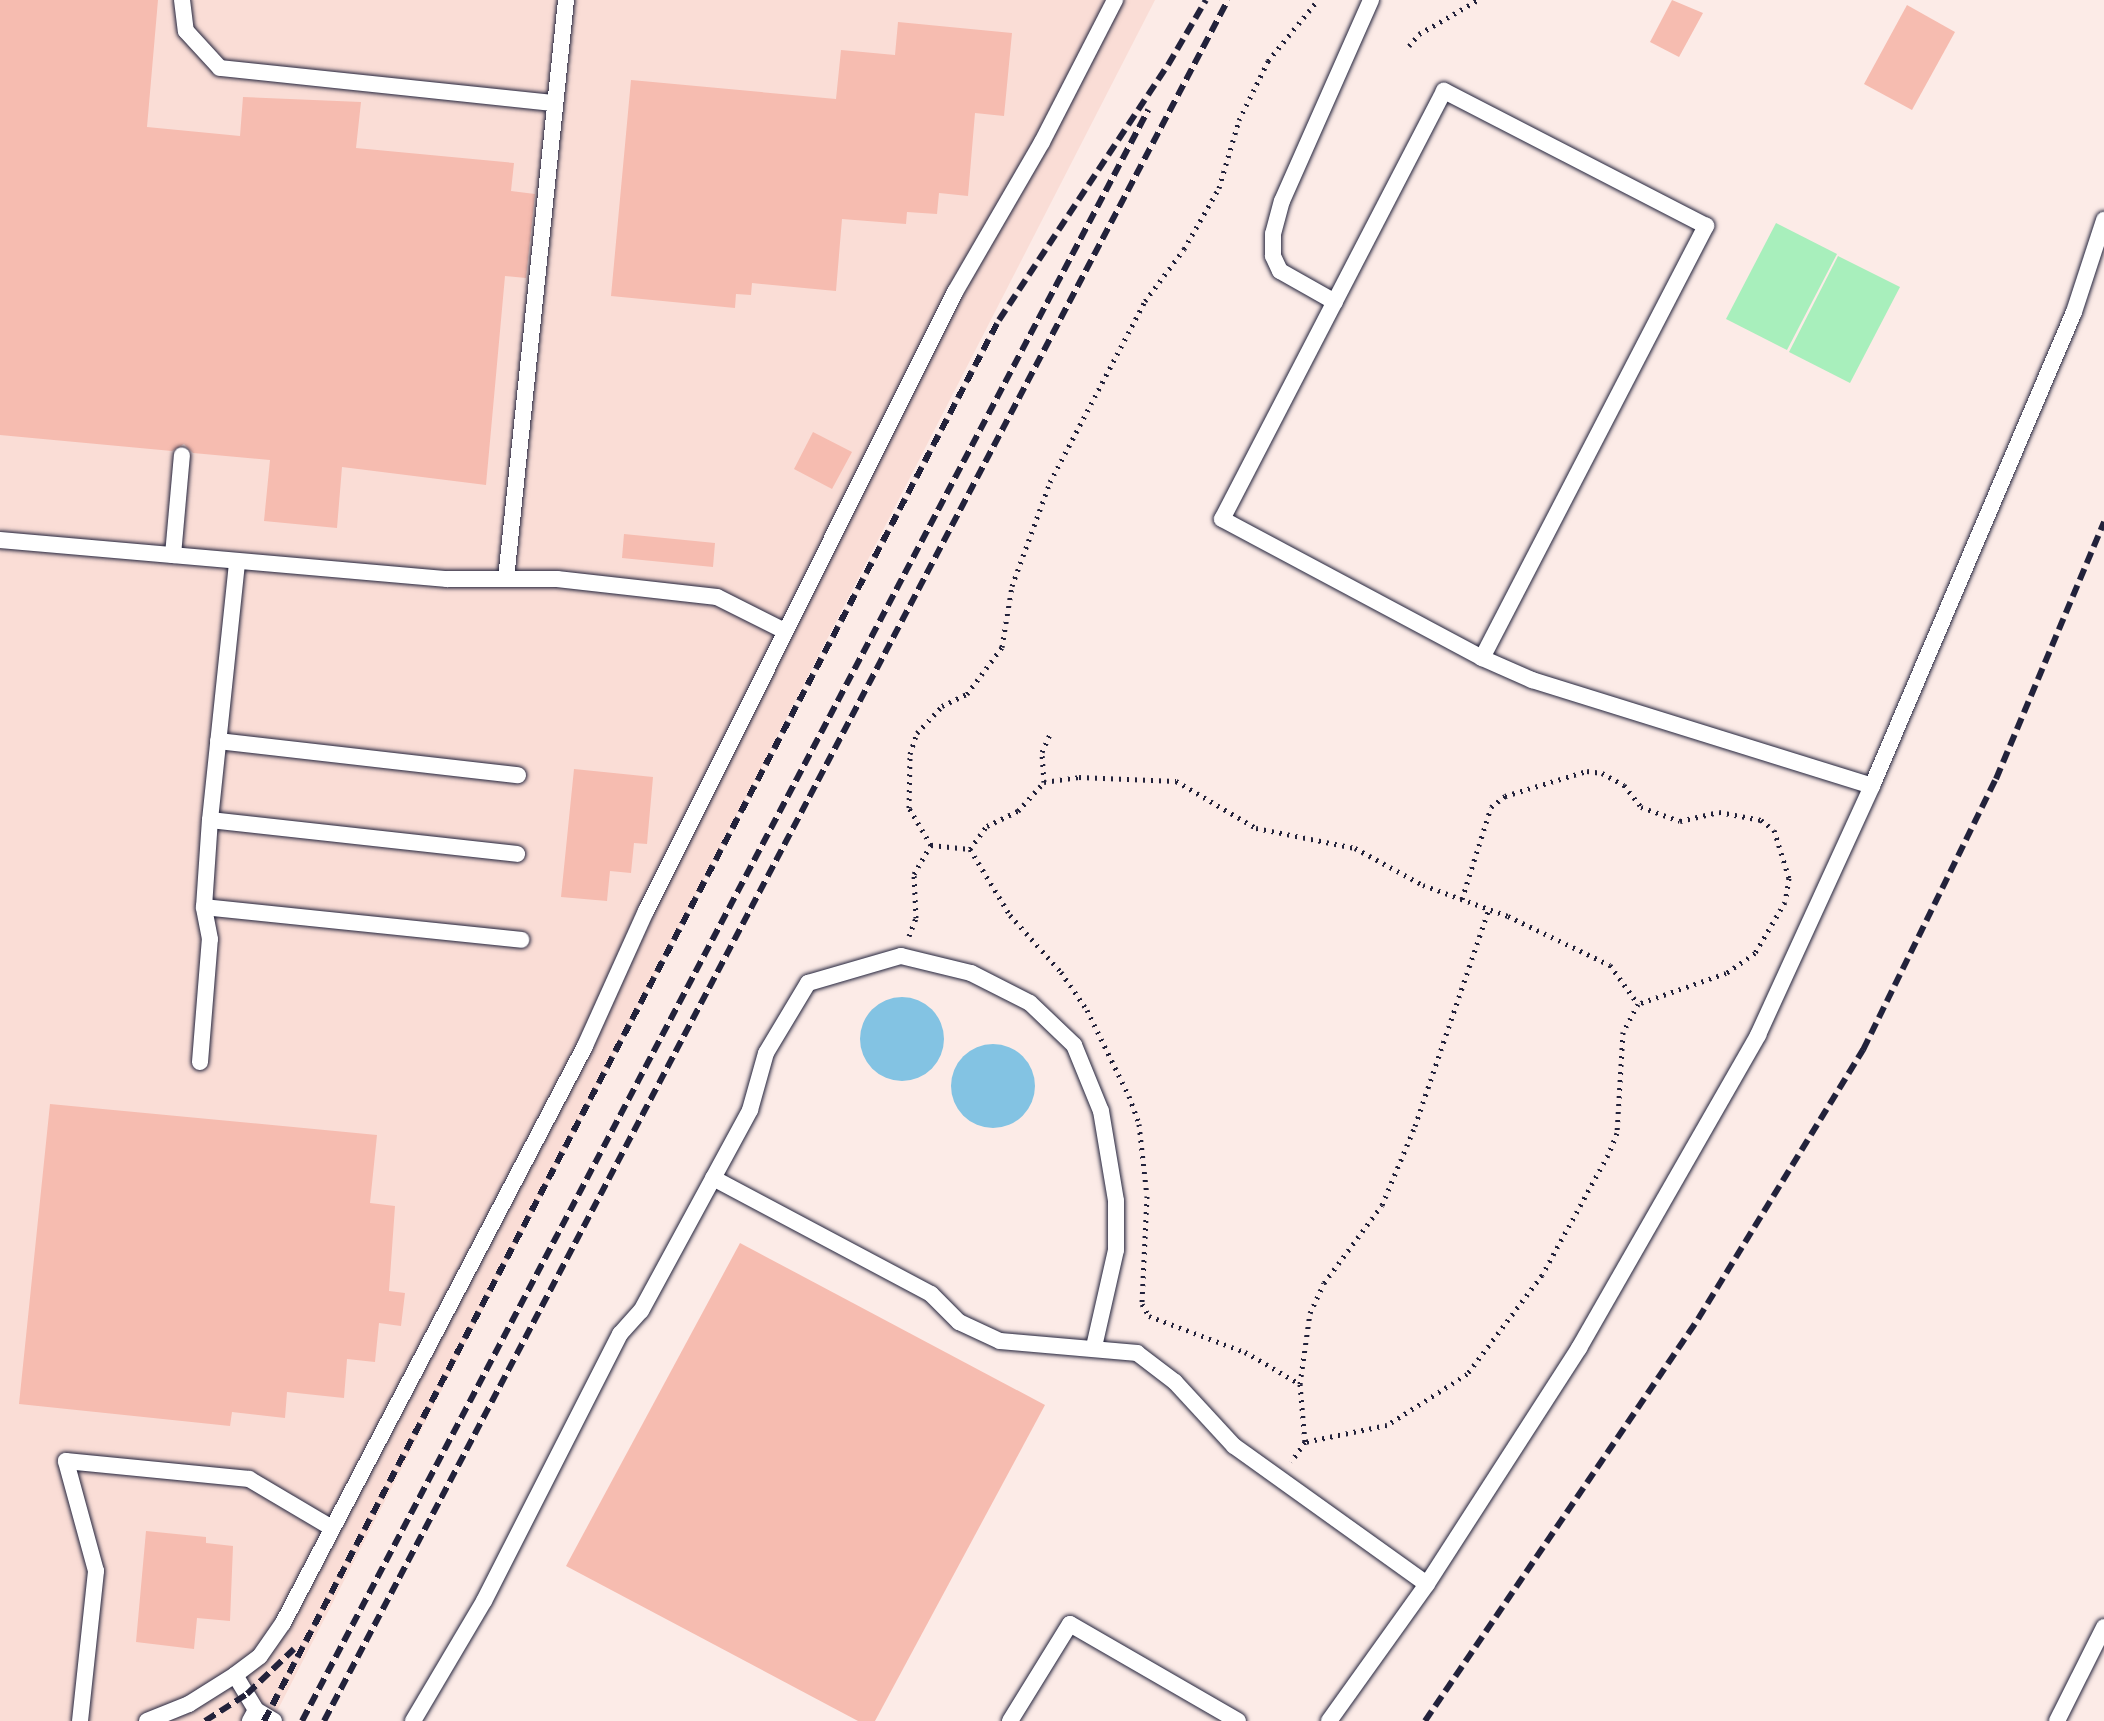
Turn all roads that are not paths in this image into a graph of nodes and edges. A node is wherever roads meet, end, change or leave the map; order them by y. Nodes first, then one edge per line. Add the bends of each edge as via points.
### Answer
1 (182, 0) edge
2 (566, 0) edge
3 (1115, 0) edge
4 (1371, 0) edge
5 (552, 103) junction
6 (2104, 220) edge
7 (1335, 302) junction
8 (182, 455) dead end
9 (0, 540) edge
10 (173, 555) junction
11 (237, 561) junction
12 (506, 579) junction
13 (785, 631) junction
14 (1482, 658) junction
15 (218, 741) junction
16 (518, 775) dead end
17 (1872, 786) junction
18 (210, 820) junction
19 (517, 854) dead end
20 (204, 907) junction
21 (521, 940) dead end
22 (200, 1062) dead end
23 (713, 1178) junction
24 (1094, 1347) junction
25 (332, 1528) junction
26 (1427, 1584) junction
27 (2104, 1627) edge
28 (235, 1675) junction
29 (253, 1716) edge
30 (80, 1721) edge
31 (147, 1721) edge
32 (274, 1721) edge
33 (413, 1721) edge
34 (1010, 1721) edge
35 (1238, 1721) edge
36 (1329, 1721) edge
37 (2057, 1721) edge

1 - 5 lane via 186,31 220,68
2 - 5 lane
3 - 13 lane via 1042,142 955,292
4 - 7 lane via 1282,201 1273,234 1273,256 1280,271
5 - 12 lane
6 - 17 lane via 2074,312
7 - 14 lane via 1222,519
7 - 14 lane via 1444,91 1706,226
8 - 10 lane
9 - 10 lane
10 - 11 lane
11 - 12 lane
11 - 15 lane
12 - 13 lane via 717,597
13 - 25 lane via 585,1046
14 - 17 lane via 1532,680
15 - 16 lane
15 - 18 lane
17 - 26 lane via 1758,1035 1579,1348
18 - 19 lane
18 - 20 lane
20 - 21 lane
20 - 22 lane via 210,939
23 - 24 lane via 931,1294 959,1322 1000,1341
23 - 24 lane via 750,1110 766,1053 808,983 901,956 971,973 1030,1003 1074,1045 1101,1111 1116,1201 1116,1250
23 - 33 lane via 641,1311 620,1334 484,1601
24 - 26 lane via 1137,1353 1175,1382 1234,1446
25 - 28 lane via 283,1623 260,1656
25 - 30 lane via 249,1479 66,1461 96,1571
26 - 36 lane
27 - 37 lane
28 - 29 lane
28 - 31 lane via 189,1704
29 - 32 lane
34 - 35 lane via 1070,1624

